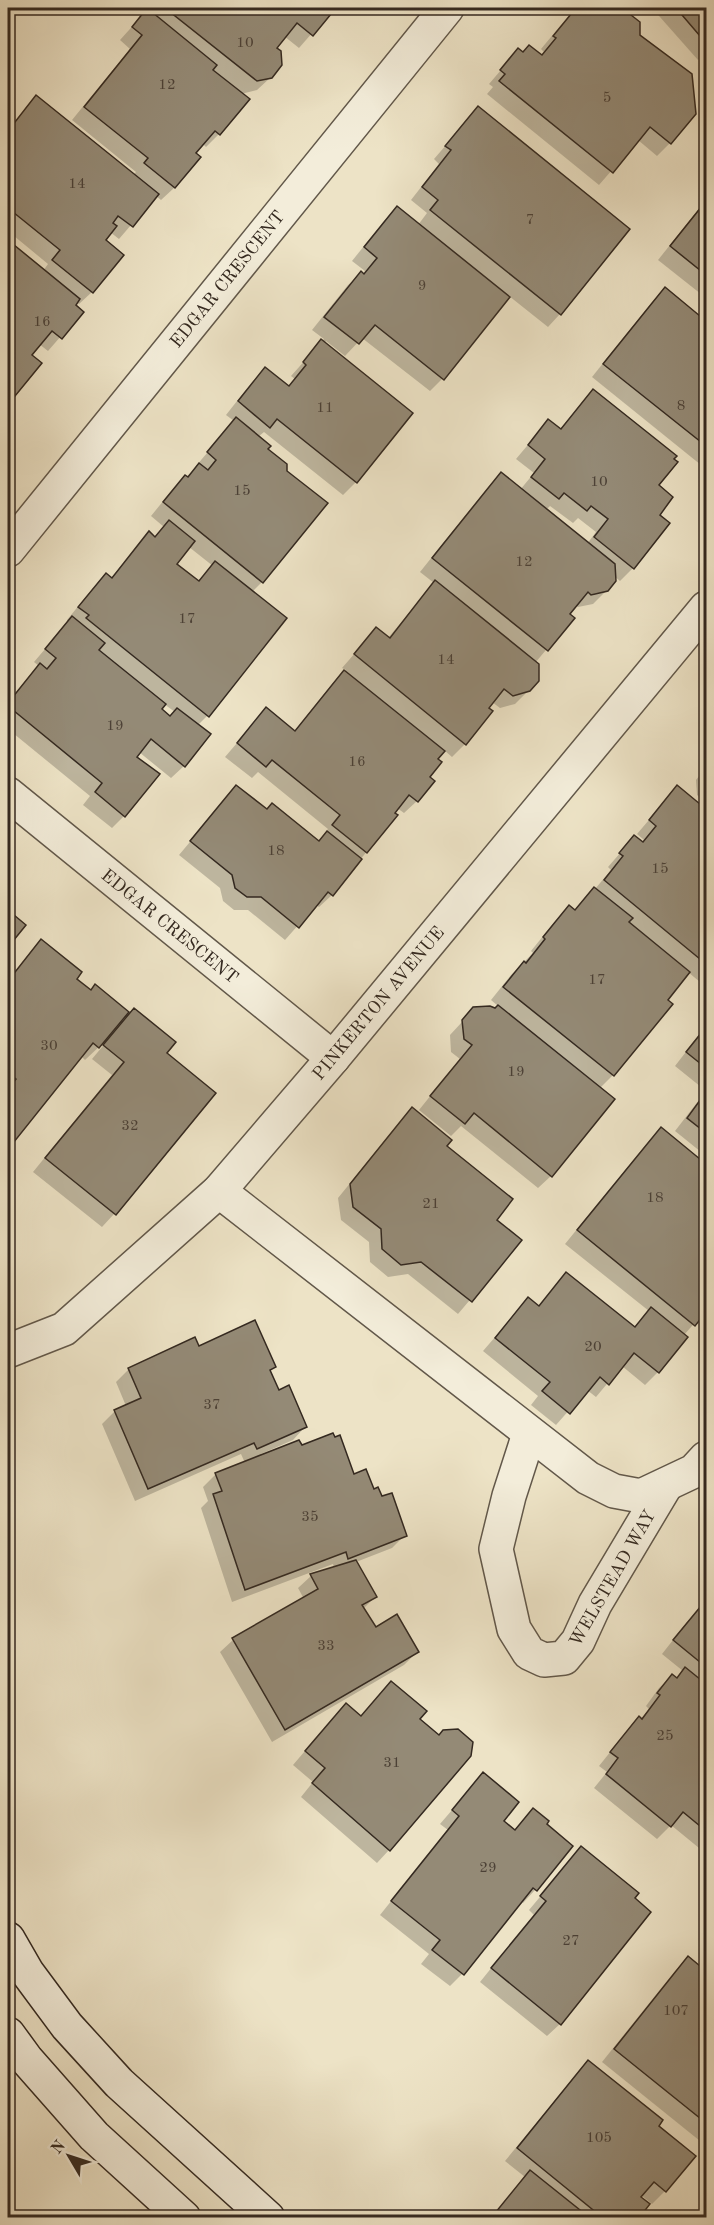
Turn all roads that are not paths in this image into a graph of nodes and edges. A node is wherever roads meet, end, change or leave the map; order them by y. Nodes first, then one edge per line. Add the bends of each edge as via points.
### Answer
1 (447, 8) edge
2 (8, 550) edge
3 (706, 608) edge
4 (8, 794) edge
5 (333, 1058) junction
6 (219, 1191) junction
7 (8, 1351) edge
8 (529, 1434) junction
9 (706, 1458) edge
10 (666, 1485) junction
11 (8, 1939) edge
12 (8, 2034) edge
13 (184, 2217) edge
14 (268, 2217) edge

1 - 2 street, EDGAR CRESCENT
3 - 5 street, PINKERTON AVENUE
4 - 5 street, EDGAR CRESCENT
5 - 6 street, PINKERTON AVENUE
6 - 7 street, PINKERTON AVENUE via 64,1329
6 - 8 street, WELSTEAD WAY
8 - 10 street, WELSTEAD WAY via 588,1478 614,1491 641,1496
8 - 10 street, WELSTEAD WAY via 496,1550 514,1629 529,1653 544,1660 564,1658 578,1641
9 - 10 street, WELSTEAD WAY via 694,1471
11 - 14 street via 67,2026 119,2083
12 - 13 street via 94,2136

